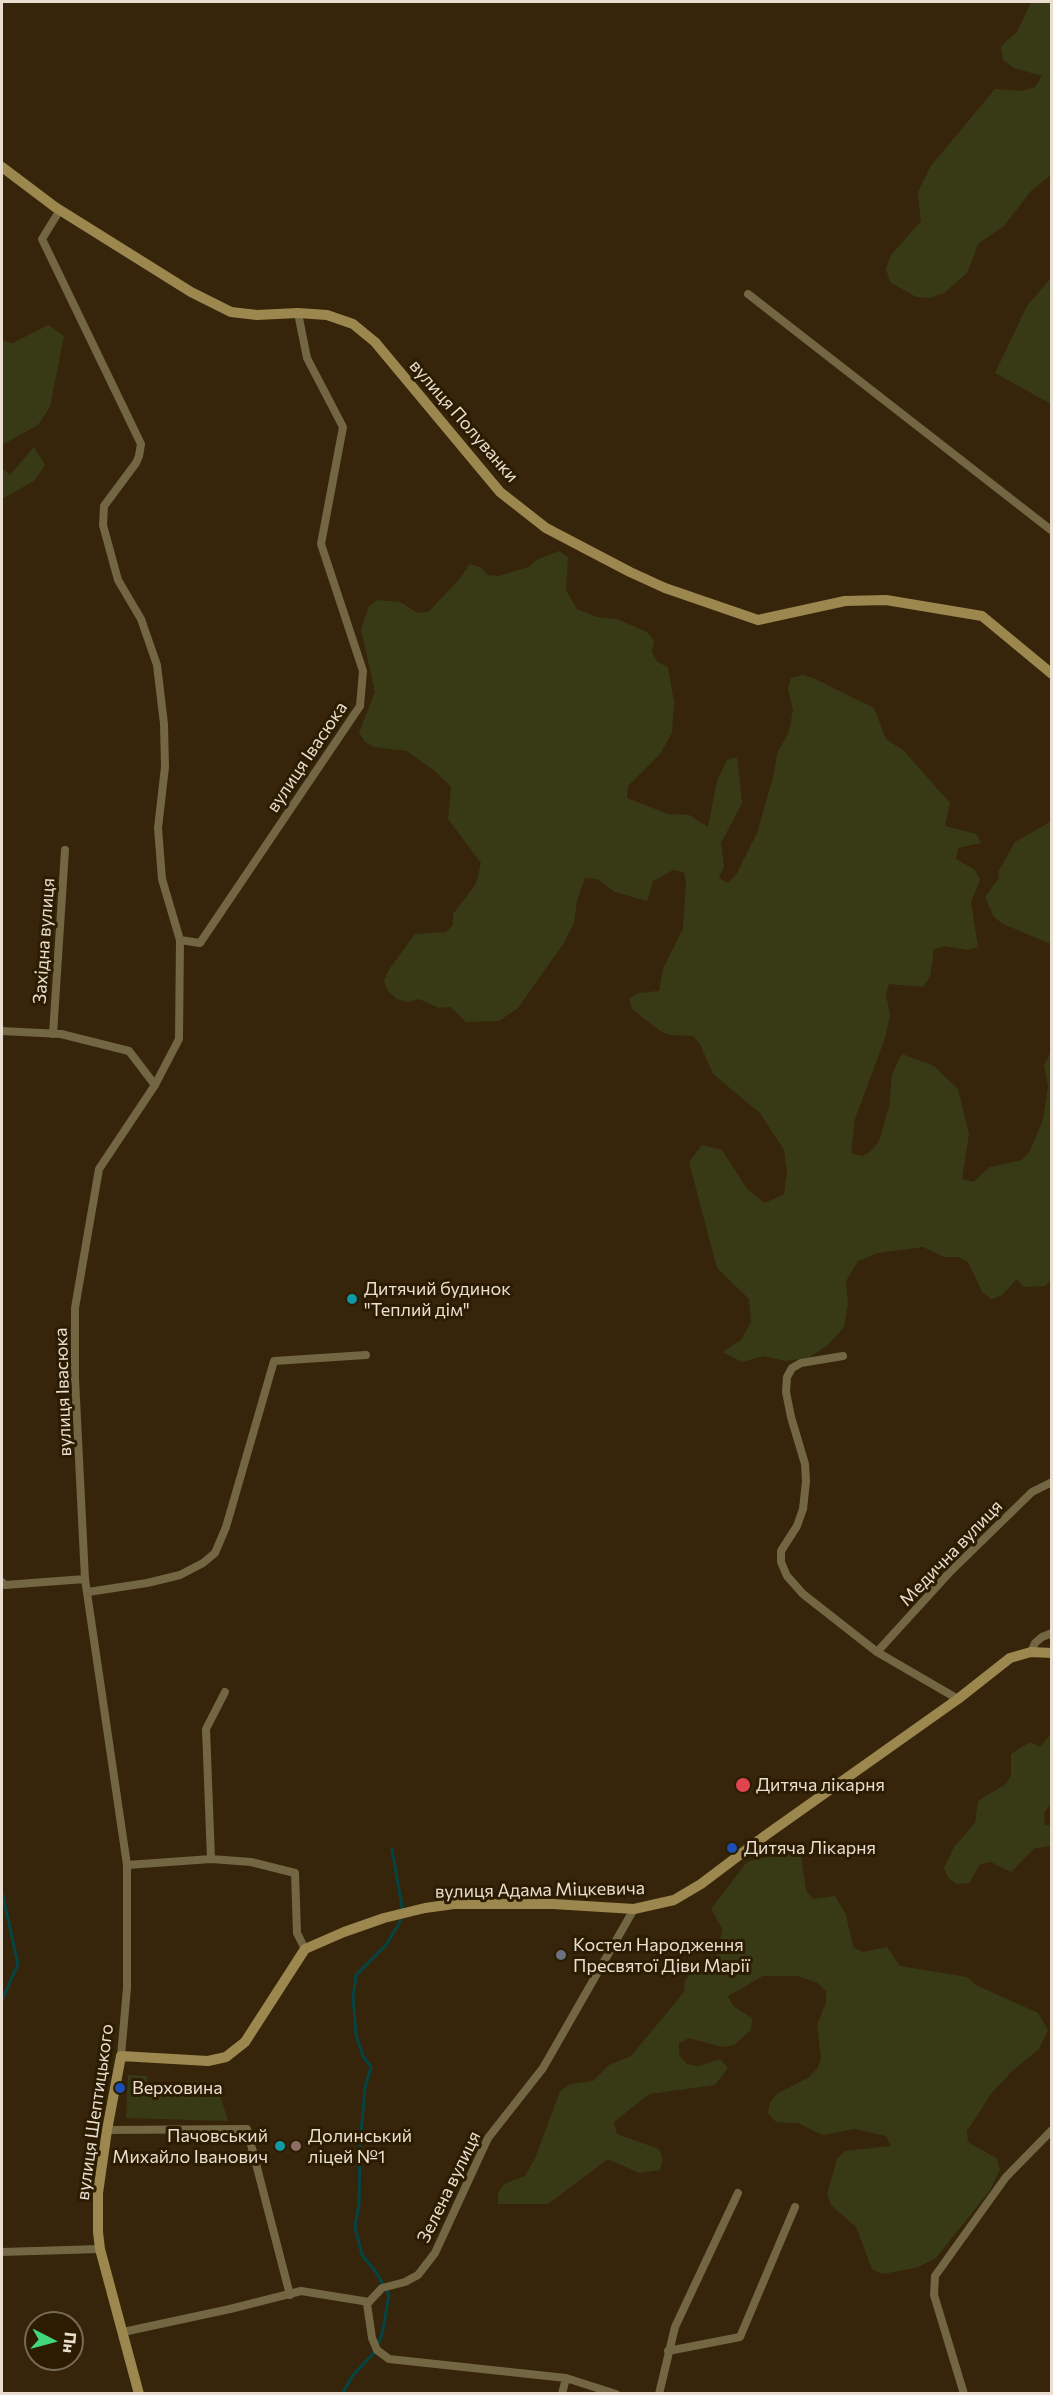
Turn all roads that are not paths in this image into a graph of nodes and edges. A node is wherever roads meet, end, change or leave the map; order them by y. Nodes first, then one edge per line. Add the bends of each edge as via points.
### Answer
1 (2, 167) edge
2 (60, 210) junction
3 (748, 294) dead end
4 (298, 313) junction
5 (1051, 530) edge
6 (1052, 674) edge
7 (65, 850) dead end
8 (180, 940) junction
9 (2, 1031) edge
10 (53, 1034) junction
11 (155, 1085) junction
12 (366, 1355) dead end
13 (843, 1356) dead end
14 (1052, 1482) edge
15 (85, 1579) junction
16 (2, 1582) edge
17 (88, 1592) junction
18 (1052, 1633) edge
19 (877, 1652) junction
20 (1031, 1652) junction
21 (1052, 1653) edge
22 (225, 1692) dead end
23 (958, 1699) junction
24 (211, 1859) junction
25 (127, 1865) junction
26 (634, 1909) junction
27 (305, 1949) junction
28 (121, 2056) junction
29 (107, 2130) junction
30 (1052, 2130) edge
31 (738, 2193) dead end
32 (795, 2207) dead end
33 (100, 2249) junction
34 (2, 2252) edge
35 (290, 2295) junction
36 (368, 2303) junction
37 (123, 2332) junction
38 (668, 2351) junction
39 (566, 2378) junction
40 (139, 2394) edge
41 (562, 2394) edge
42 (616, 2394) edge
43 (659, 2394) edge
44 (964, 2394) edge

1 - 2 street, вулиця Полуванки
2 - 4 street, вулиця Полуванки via 191,292 231,312
2 - 8 street, вулиця Івасюка via 42,239 141,444 136,463 104,506 104,525 118,580 141,619 157,665 165,767 159,838 162,879
3 - 5 street
4 - 6 street, вулиця Полуванки via 327,315 353,324 375,342 500,492 546,528 630,572 758,620 845,601 886,600 982,616
4 - 8 street, вулиця Івасюка via 307,358 343,428 321,544 363,671 360,706 200,943
7 - 10 street, Західна вулиця
8 - 11 street, вулиця Івасюка via 179,1039
9 - 10 street
10 - 11 street via 129,1051
11 - 15 street, вулиця Івасюка via 99,1169 75,1308
12 - 17 street via 274,1361 215,1553 180,1575
13 - 19 street via 801,1363 787,1377 786,1392 806,1481 803,1509 781,1551 781,1562 803,1594
14 - 19 street, Медична вулиця via 1032,1492 949,1573
15 - 16 street via 5,1585
15 - 17 street, вулиця Івасюка
17 - 25 street, вулиця Івасюка
18 - 20 street via 1035,1643
19 - 23 street
20 - 21 street, вулиця Адама Міцкевича
20 - 23 street, вулиця Адама Міцкевича via 1010,1658
22 - 24 street via 206,1729
23 - 26 street, вулиця Адама Міцкевича via 701,1884 674,1899
24 - 25 street
24 - 27 street via 251,1862 295,1873 297,1933
25 - 28 street, вулиця Шептицького via 127,1988
26 - 27 street, вулиця Адама Міцкевича via 454,1904 384,1918
26 - 36 street, Зелена вулиця via 543,2068 488,2138 435,2253 418,2275 382,2288
27 - 28 street via 245,2042 226,2056 208,2061
28 - 29 street, вулиця Шептицького
29 - 33 street, вулиця Шептицького via 98,2193
29 - 35 street via 247,2129
30 - 44 street via 1006,2177 935,2276 934,2295
31 - 38 street via 675,2327
32 - 38 street via 740,2337
33 - 34 street
33 - 37 street, вулиця Шептицького
35 - 36 street via 301,2291
35 - 37 street
36 - 39 street via 372,2338 377,2350 388,2359
37 - 40 street, вулиця Шептицького
38 - 43 street
39 - 41 street
39 - 42 street

